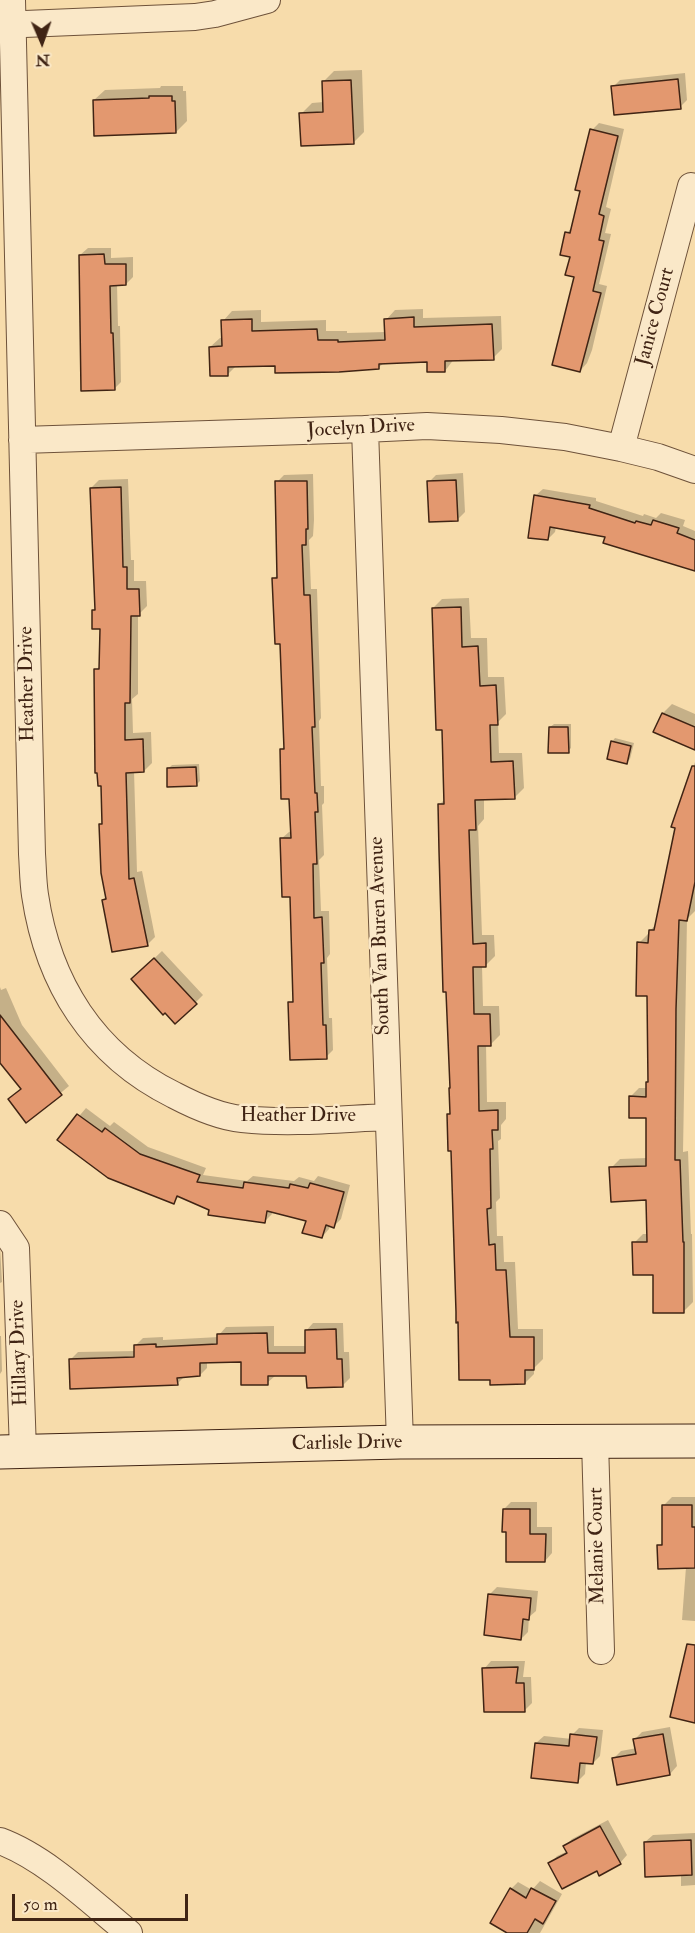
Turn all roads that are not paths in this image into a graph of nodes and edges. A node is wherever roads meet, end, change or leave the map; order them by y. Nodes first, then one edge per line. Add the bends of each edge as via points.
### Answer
1 (267, 0) edge
2 (8, 17) edge
3 (691, 186) dead end
4 (365, 429) junction
5 (22, 440) junction
6 (621, 448) junction
7 (695, 470) edge
8 (387, 1117) junction
9 (0, 1224) edge
10 (595, 1441) junction
11 (695, 1441) edge
12 (400, 1442) junction
13 (12, 1452) edge
14 (601, 1651) dead end
15 (0, 1841) edge
16 (129, 1933) edge

1 - 2 street via 195,17
2 - 5 street, Heather Drive
3 - 6 street, Janice Court
4 - 5 street, Jocelyn Drive
4 - 6 street, Jocelyn Drive via 427,426 501,430
4 - 8 street, South Van Buren Avenue
5 - 8 street, Heather Drive via 34,893 53,964 69,999 109,1050 129,1068 192,1104 241,1119
6 - 7 street, Jocelyn Drive
8 - 12 street, South Van Buren Avenue
9 - 13 street, Hillary Drive via 16,1248
10 - 11 street, Carlisle Drive
10 - 12 street, Carlisle Drive
10 - 14 street, Melanie Court
12 - 13 street, Carlisle Drive
15 - 16 street via 37,1861

